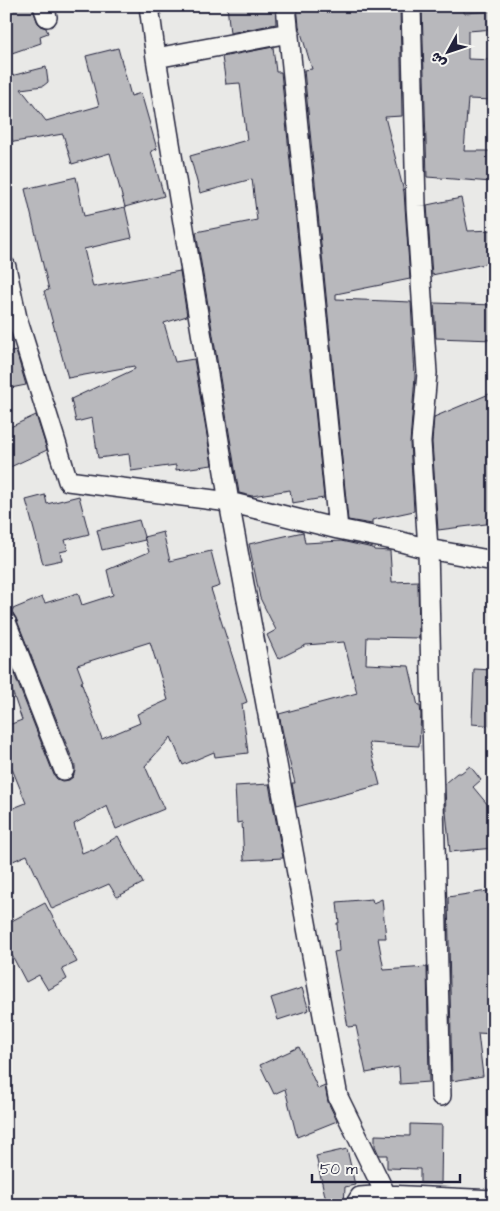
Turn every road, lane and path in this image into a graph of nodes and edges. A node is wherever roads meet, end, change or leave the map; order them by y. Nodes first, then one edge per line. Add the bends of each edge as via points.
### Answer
1 (149, 6) edge
2 (286, 6) edge
3 (411, 6) edge
4 (289, 33) junction
5 (156, 58) junction
6 (6, 267) edge
7 (229, 502) junction
8 (338, 529) junction
9 (428, 549) junction
10 (494, 561) edge
11 (6, 622) edge
12 (64, 770) dead end
13 (441, 1096) dead end
14 (386, 1195) junction
15 (494, 1200) edge
16 (355, 1205) edge

1 - 5 street
2 - 4 street
3 - 9 street via 416,206 427,373 421,442
4 - 5 street
4 - 8 street
5 - 7 street
6 - 7 street via 17,318 68,481
7 - 8 street
7 - 14 street via 338,1097
8 - 9 street
9 - 10 street
9 - 13 street
11 - 12 street
14 - 15 street
14 - 16 street via 360,1197

